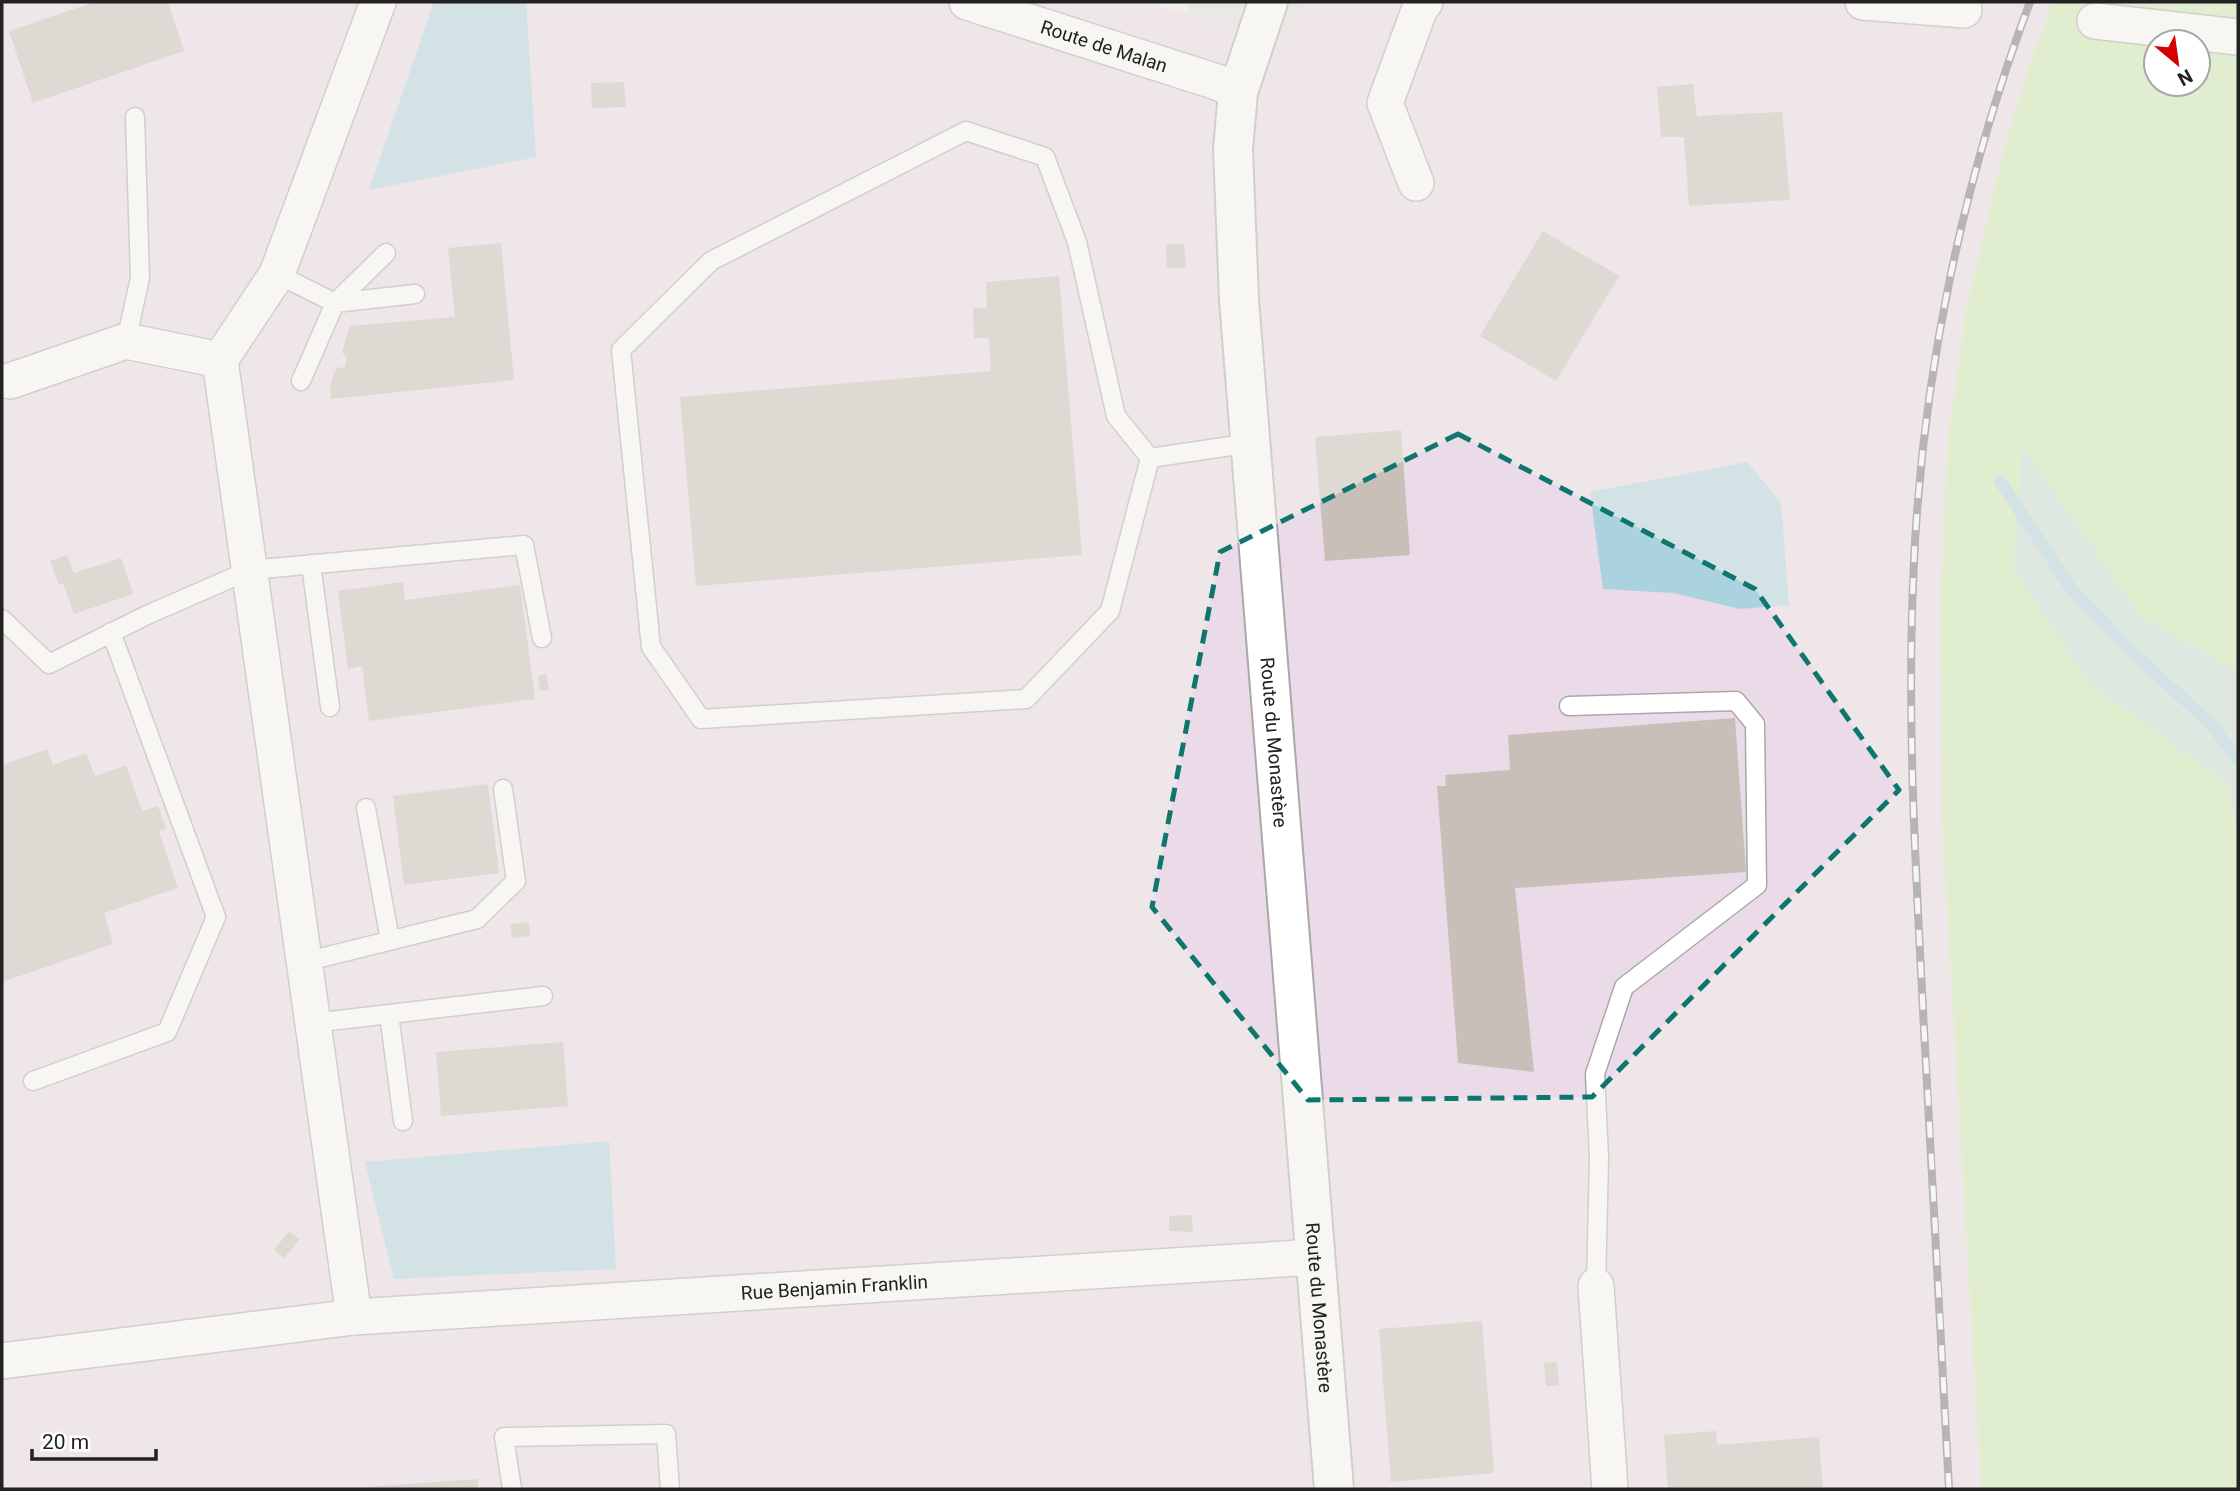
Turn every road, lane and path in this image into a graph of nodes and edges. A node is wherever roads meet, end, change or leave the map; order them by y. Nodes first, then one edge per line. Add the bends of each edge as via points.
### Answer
1 (378, 2) edge
2 (967, 2) edge
3 (1268, 2) edge
4 (1425, 2) edge
5 (1863, 2) edge
6 (1964, 10) dead end
7 (2095, 22) dead end
8 (2238, 37) edge
9 (1238, 92) junction
10 (135, 117) dead end
11 (1416, 183) dead end
12 (386, 253) dead end
13 (277, 274) junction
14 (415, 294) dead end
15 (335, 303) junction
16 (126, 341) junction
17 (220, 360) junction
18 (10, 381) dead end
19 (301, 381) dead end
20 (1251, 443) junction
21 (1150, 458) junction
22 (311, 564) junction
23 (250, 570) junction
24 (2, 619) edge
25 (111, 632) junction
26 (542, 638) dead end
27 (1569, 706) dead end
28 (330, 707) dead end
29 (503, 789) dead end
30 (366, 808) dead end
31 (390, 940) junction
32 (304, 962) junction
33 (543, 996) dead end
34 (389, 1014) junction
35 (313, 1023) junction
36 (33, 1081) dead end
37 (403, 1121) dead end
38 (1315, 1256) junction
39 (1596, 1286) joint
40 (354, 1317) junction
41 (2, 1361) edge
42 (512, 1489) edge
43 (670, 1489) edge
44 (1334, 1489) edge
45 (1610, 1489) edge

1 - 13 street
2 - 9 street, Route de Malan
3 - 9 street, Route du Monastère
4 - 11 street via 1385,103
5 - 6 street
7 - 8 street
9 - 20 street, Route du Monastère via 1233,149 1236,231
10 - 16 lane via 140,278
12 - 15 lane
13 - 15 lane
13 - 17 street
14 - 15 lane
15 - 19 lane
16 - 17 street
16 - 18 street
17 - 23 street
20 - 21 lane
20 - 38 street, Route du Monastère
21 - 21 lane via 1116,416 1077,242 1045,157 966,131 711,261 621,350 651,647 701,719 1026,699 1110,611
22 - 23 lane
22 - 26 lane via 524,545
22 - 28 lane
23 - 25 lane
23 - 32 street
24 - 25 lane via 49,664
25 - 36 lane via 216,917 167,1032
27 - 39 lane via 1735,701 1755,724 1757,885 1624,987 1595,1074 1599,1157
29 - 31 lane via 516,881 477,919
30 - 31 lane
31 - 32 lane
32 - 35 street
33 - 34 lane
34 - 35 lane
34 - 37 lane
35 - 40 street
38 - 40 street, Rue Benjamin Franklin
38 - 44 street, Route du Monastère
39 - 45 street
40 - 41 street, Rue Benjamin Franklin
42 - 43 lane via 504,1437 666,1434

